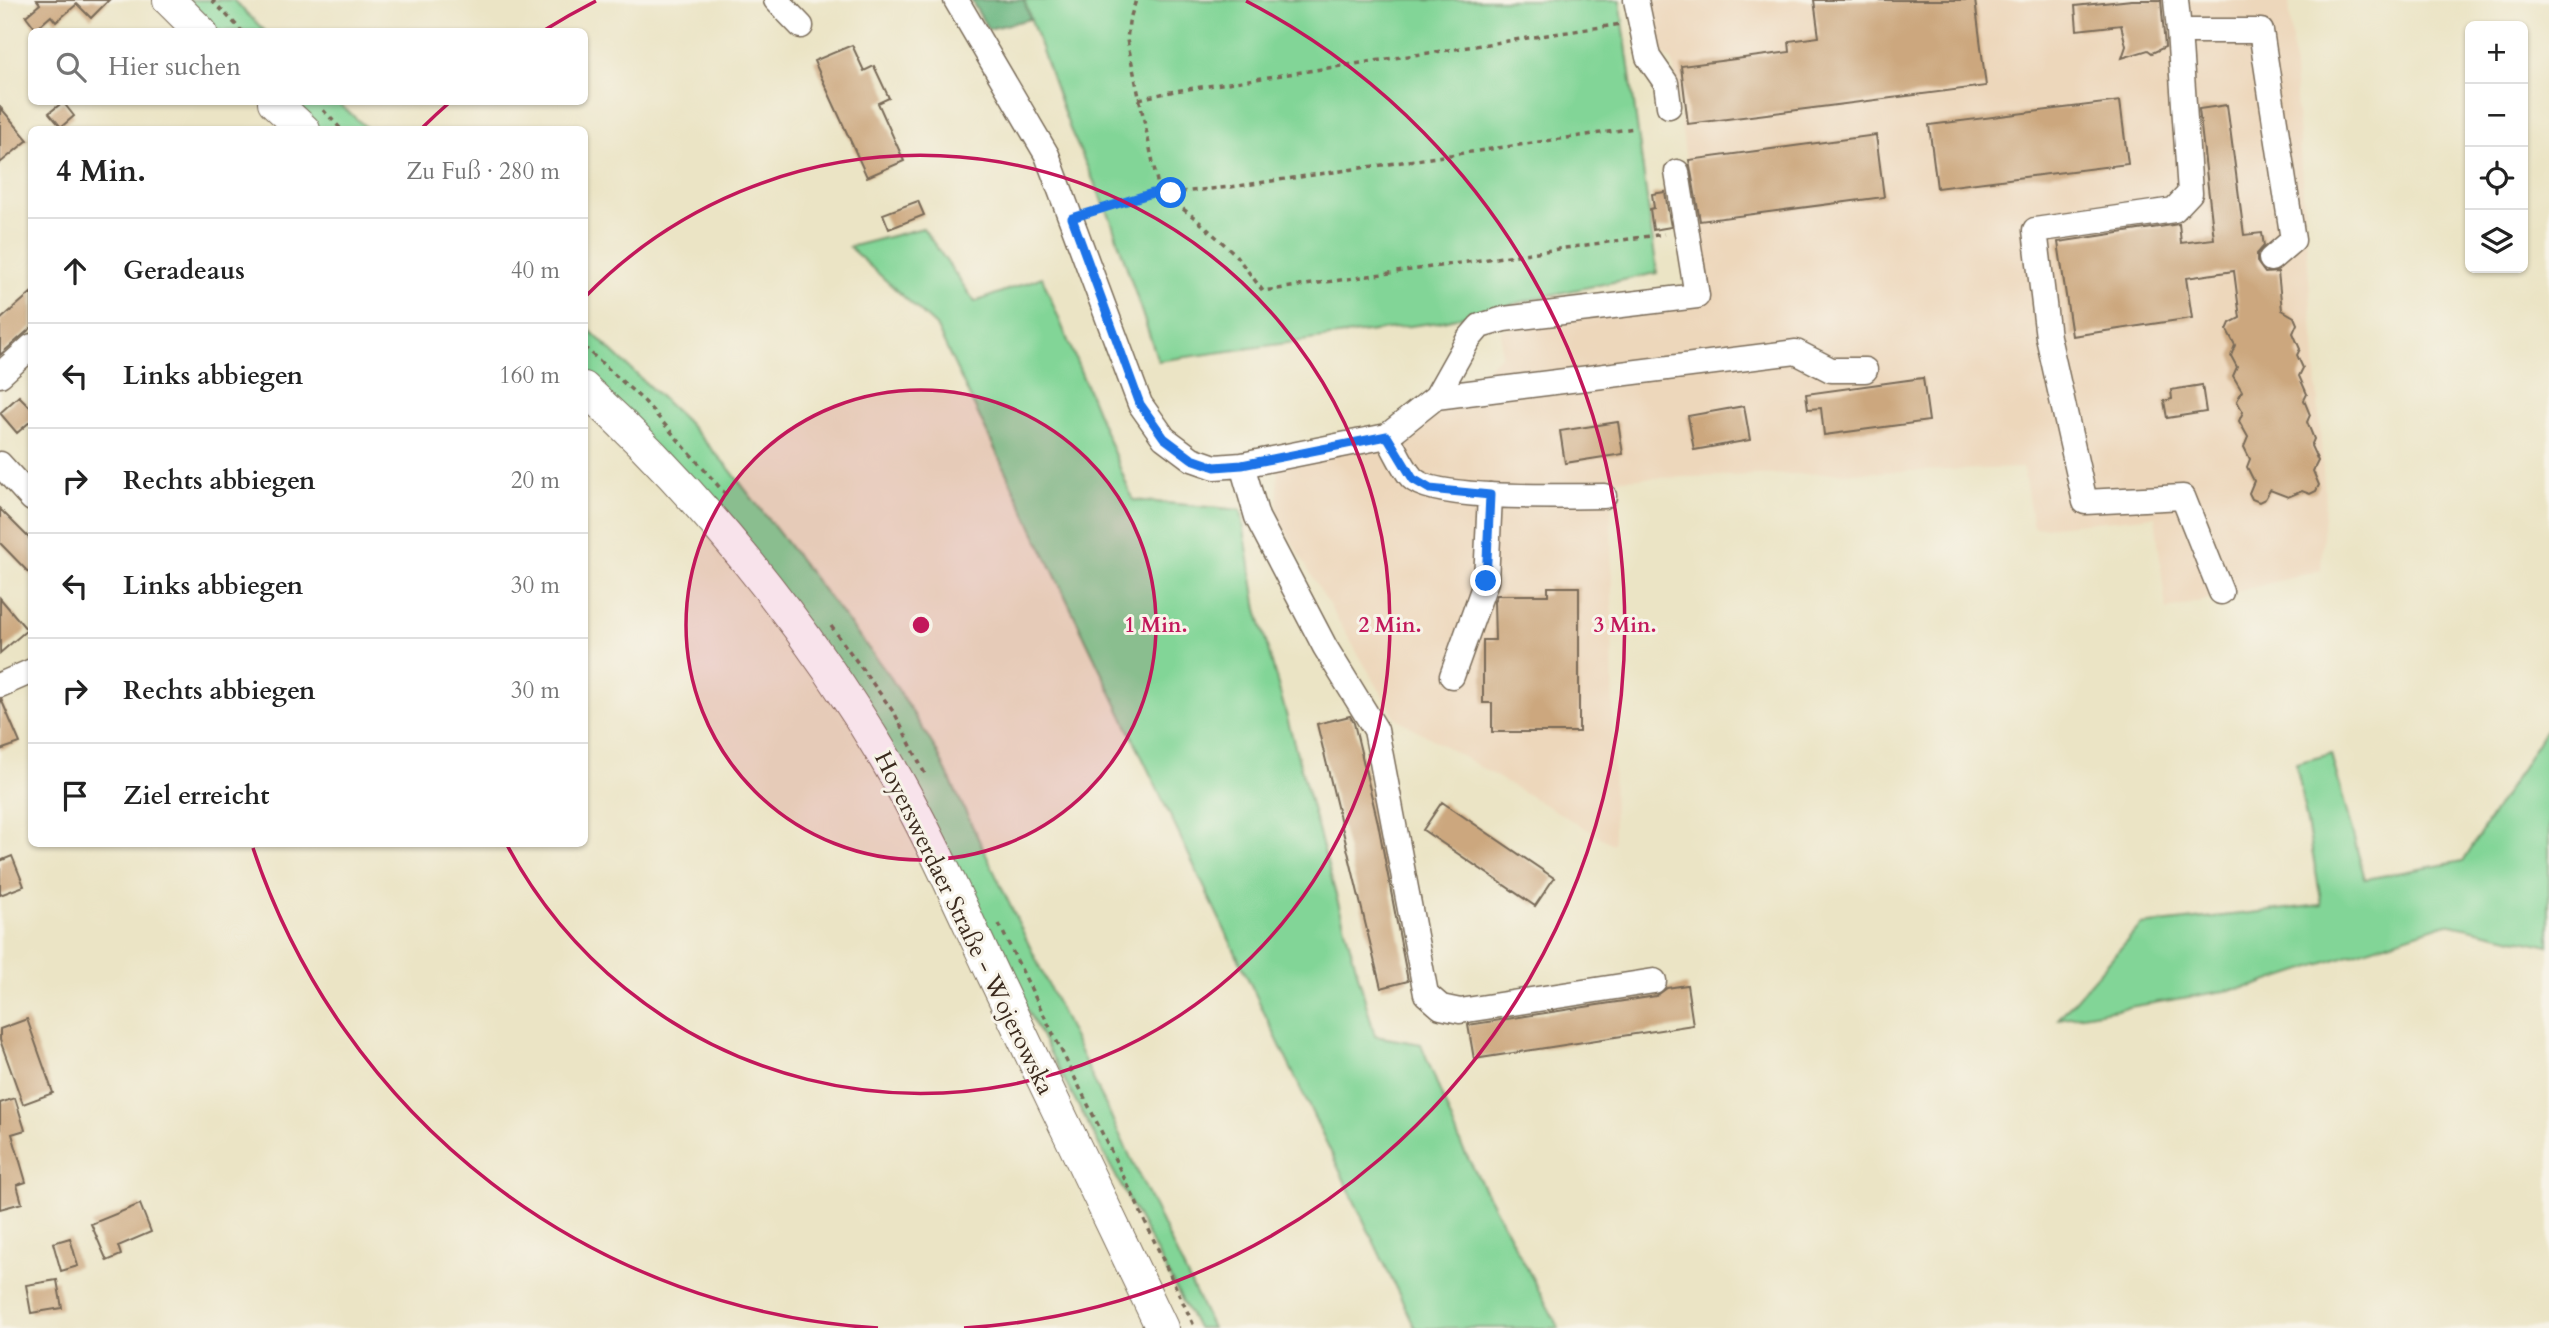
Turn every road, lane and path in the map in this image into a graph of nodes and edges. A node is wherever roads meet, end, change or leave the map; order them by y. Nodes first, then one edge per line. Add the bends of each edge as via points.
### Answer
1 (169, 0) edge
2 (212, 0) edge
3 (776, 0) edge
4 (956, 0) edge
5 (1136, 0) edge
6 (1636, 0) edge
7 (2176, 0) edge
8 (1625, 24) dead end
9 (801, 26) dead end
10 (197, 28) edge
11 (239, 28) edge
12 (2179, 30) junction
13 (1139, 99) junction
14 (277, 105) edge
15 (316, 105) edge
16 (1669, 106) dead end
17 (300, 126) edge
18 (338, 126) edge
19 (1635, 128) dead end
20 (1677, 172) dead end
21 (1159, 191) junction
22 (1072, 218) junction
23 (1686, 231) junction
24 (2271, 259) dead end
25 (28, 350) edge
26 (1865, 370) dead end
27 (0, 375) edge
28 (588, 392) edge
29 (1436, 397) junction
30 (1387, 436) junction
31 (0, 464) edge
32 (1242, 465) junction
33 (28, 495) edge
34 (1490, 495) junction
35 (1604, 496) dead end
36 (2221, 592) dead end
37 (28, 673) edge
38 (1452, 676) dead end
39 (0, 685) edge
40 (1654, 981) dead end
41 (1162, 1328) edge

1 - 10 main road
2 - 11 path
3 - 9 street
4 - 22 street via 1047,155
5 - 13 path via 1127,40
6 - 16 street via 1648,57 1666,83
7 - 12 street
8 - 13 path
12 - 24 street via 2261,30 2293,240
12 - 36 street via 2190,193 2174,210 2035,230 2048,337 2084,502 2183,497
13 - 21 path
14 - 17 main road
15 - 18 path
19 - 21 path via 1231,187
20 - 23 street
21 - 22 path
21 - 23 path via 1234,253 1263,291
22 - 32 street via 1140,404 1164,438 1192,459 1215,467
23 - 29 street via 1696,296 1504,319 1480,326
25 - 27 street
26 - 29 street via 1831,370 1796,352
28 - 41 main road, Hoyerswerdaer Straße - Wojerowska via 693,499 760,578 886,760 940,863
29 - 30 street
30 - 32 street
30 - 34 street via 1413,479 1430,489
31 - 33 street
32 - 40 street via 1257,517 1325,647 1376,730 1426,994 1441,1007 1460,1011
34 - 35 street
34 - 38 street via 1486,581
37 - 39 street

